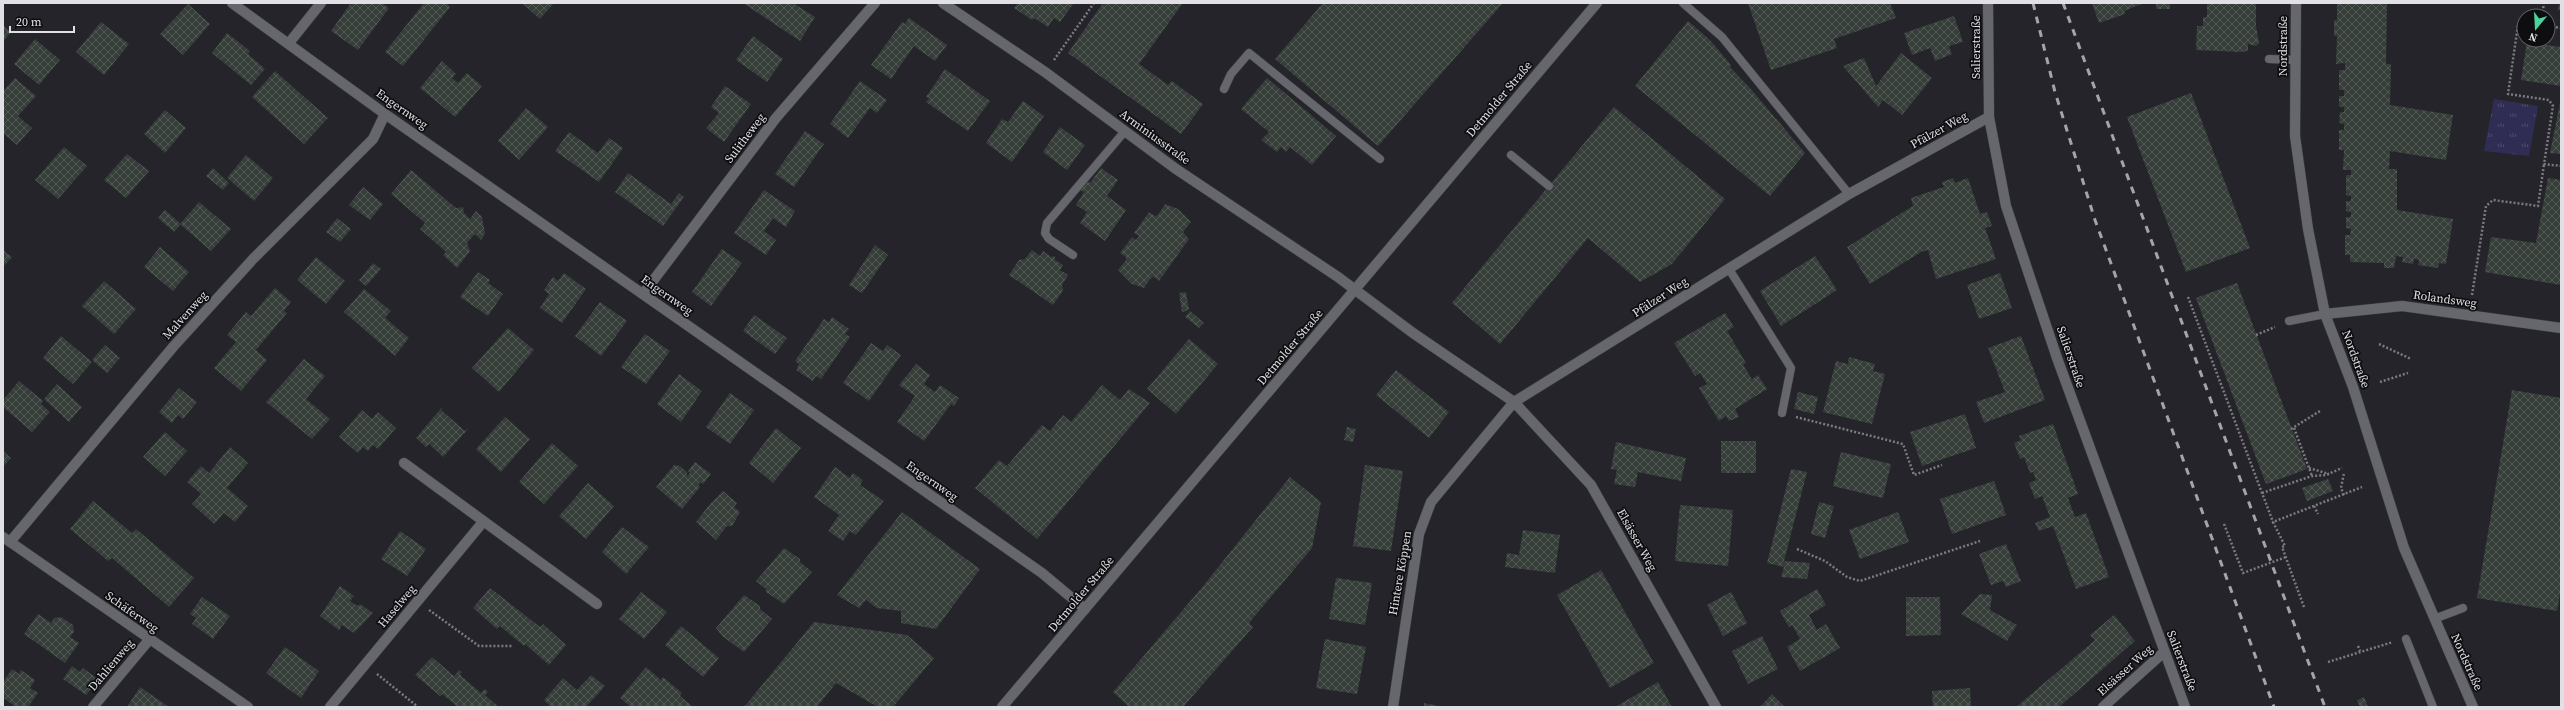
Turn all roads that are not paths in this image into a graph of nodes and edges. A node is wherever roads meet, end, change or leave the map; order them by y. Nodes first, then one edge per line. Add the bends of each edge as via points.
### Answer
1 (232, 3) edge
2 (322, 3) edge
3 (875, 3) edge
4 (943, 3) edge
5 (1597, 3) edge
6 (1683, 3) edge
7 (1988, 3) edge
8 (2296, 3) edge
9 (289, 43) junction
10 (2269, 59) dead end
11 (2296, 60) junction
12 (1224, 89) dead end
13 (385, 114) junction
14 (1989, 117) junction
15 (1125, 132) junction
16 (1511, 155) dead end
17 (1380, 159) dead end
18 (1549, 186) dead end
19 (1848, 194) junction
20 (1072, 256) dead end
21 (1729, 268) junction
22 (1355, 289) junction
23 (643, 294) junction
24 (2325, 314) junction
25 (2289, 321) road end
26 (2561, 328) edge
27 (1514, 402) junction
28 (1782, 413) road end
29 (404, 463) dead end
30 (483, 522) junction
31 (7, 540) edge
32 (597, 604) dead end
33 (2463, 608) dead end
34 (1085, 609) junction
35 (2434, 619) junction
36 (2406, 639) dead end
37 (149, 640) junction
38 (2164, 652) junction
39 (93, 707) edge
40 (248, 707) edge
41 (330, 707) edge
42 (1002, 707) edge
43 (1393, 707) edge
44 (1716, 707) edge
45 (2103, 707) edge
46 (2185, 707) edge
47 (2433, 707) edge
48 (2473, 707) edge

1 - 9 street, Engernweg
2 - 9 street
3 - 23 street, Sulitheweg via 776,118
4 - 15 street, Arminiusstraße via 1045,72
5 - 22 street, Detmolder Straße
6 - 19 lane via 1722,37
7 - 14 street, Salierstraße
8 - 11 street, Nordstraße
9 - 13 street, Engernweg
10 - 11 lane
11 - 24 street, Nordstraße via 2295,136 2308,229
12 - 17 lane via 1231,74 1249,53
13 - 23 street, Engernweg
13 - 31 street, Malvenweg via 373,138 253,259 173,347
14 - 19 street, Pfälzer Weg
14 - 38 street, Salierstraße via 2006,206 2057,358
15 - 20 lane via 1047,223 1046,233 1049,239
15 - 22 street, Arminiusstraße
16 - 18 lane
19 - 21 street, Pfälzer Weg
21 - 27 street, Pfälzer Weg
21 - 28 lane via 1791,368
22 - 27 street via 1413,333
22 - 34 street, Detmolder Straße
23 - 34 street, Engernweg via 1042,573
24 - 25 lane
24 - 26 street, Rolandsweg via 2402,306
24 - 35 street, Nordstraße via 2353,387 2404,548
27 - 43 street, Hintere Köppen via 1431,502 1419,534 1415,554
27 - 44 street, Elsässer Weg via 1591,484
29 - 30 street
30 - 32 street
30 - 41 street, Haselweg
31 - 37 street, Schäferweg
33 - 35 lane
34 - 42 street, Detmolder Straße
35 - 48 street, Nordstraße
36 - 47 lane
37 - 39 street, Dahlienweg
37 - 40 street, Schäferweg
38 - 45 street, Elsässer Weg
38 - 46 street, Salierstraße

